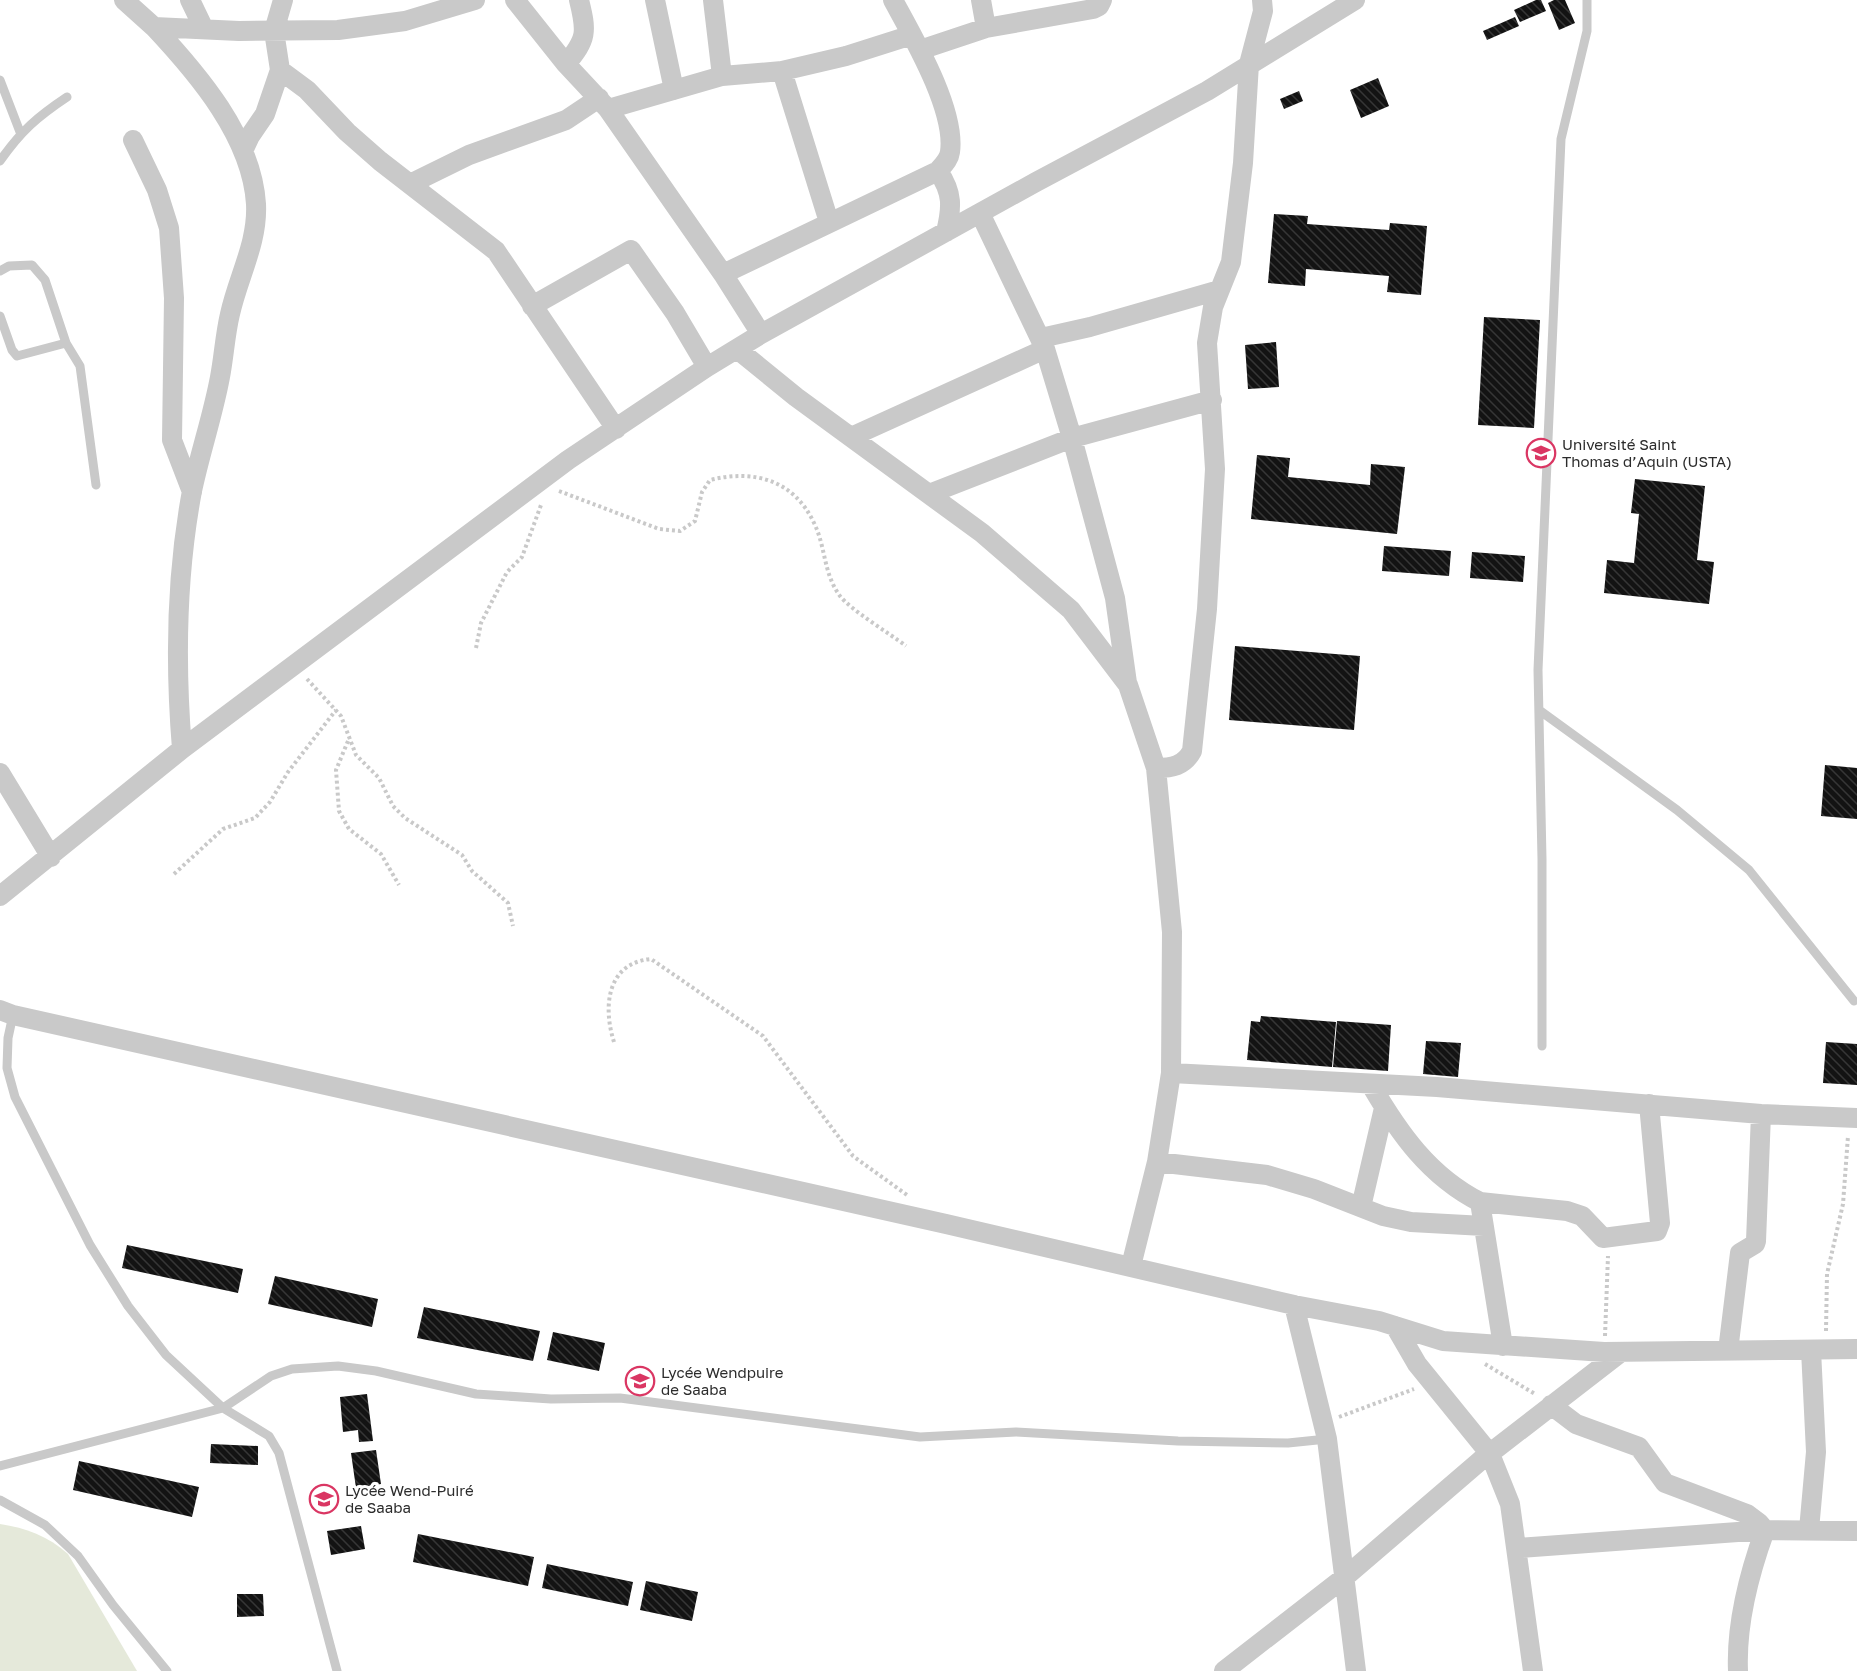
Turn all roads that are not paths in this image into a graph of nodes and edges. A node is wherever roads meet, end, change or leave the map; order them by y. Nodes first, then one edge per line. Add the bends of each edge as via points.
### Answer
1 (124, 0) edge
2 (190, 0) edge
3 (283, 0) edge
4 (475, 0) edge
5 (515, 0) edge
6 (579, 0) edge
7 (655, 0) edge
8 (713, 0) edge
9 (893, 0) edge
10 (981, 0) edge
11 (1102, 0) edge
12 (1262, 0) edge
13 (1355, 0) edge
14 (1587, 0) edge
15 (154, 27) junction
16 (986, 28) junction
17 (204, 29) junction
18 (274, 31) junction
19 (916, 43) junction
20 (566, 64) junction
21 (1250, 64) junction
22 (280, 70) junction
23 (782, 71) junction
24 (722, 76) junction
25 (0, 80) edge
26 (674, 90) junction
27 (67, 97) dead end
28 (604, 104) junction
29 (20, 132) junction
30 (133, 140) dead end
31 (243, 151) junction
32 (0, 161) edge
33 (938, 171) junction
34 (410, 184) junction
35 (980, 213) junction
36 (829, 222) junction
37 (946, 232) junction
38 (0, 271) edge
39 (723, 274) junction
40 (1219, 291) junction
41 (532, 306) junction
42 (0, 316) edge
43 (761, 334) junction
44 (66, 343) junction
45 (1043, 344) junction
46 (737, 349) junction
47 (707, 367) junction
48 (1212, 400) junction
49 (616, 429) junction
50 (851, 437) junction
51 (1072, 438) junction
52 (96, 485) dead end
53 (192, 492) junction
54 (929, 494) junction
55 (1128, 685) junction
56 (1539, 710) junction
57 (182, 748) junction
58 (1156, 768) junction
59 (0, 773) edge
60 (51, 856) junction
61 (0, 896) edge
62 (1854, 1001) dead end
63 (7, 1012) edge
64 (1542, 1046) dead end
65 (1172, 1073) junction
66 (1371, 1085) junction
67 (1649, 1104) junction
68 (1384, 1108) junction
69 (1761, 1114) junction
70 (1853, 1118) edge
71 (1157, 1162) junction
72 (1480, 1202) junction
73 (1361, 1207) junction
74 (1484, 1226) junction
75 (1131, 1266) junction
76 (1294, 1305) junction
77 (1395, 1326) junction
78 (1503, 1346) junction
79 (1857, 1349) edge
80 (1819, 1350) junction
81 (1728, 1351) junction
82 (1612, 1352) junction
83 (1551, 1405) junction
84 (223, 1408) junction
85 (1325, 1430) junction
86 (1490, 1454) junction
87 (0, 1466) edge
88 (0, 1500) edge
89 (1765, 1530) junction
90 (1809, 1530) junction
91 (1857, 1531) edge
92 (1519, 1548) junction
93 (1345, 1577) junction
94 (167, 1671) edge
95 (338, 1671) edge
96 (1224, 1671) edge
97 (1356, 1671) edge
98 (1533, 1671) edge
99 (1738, 1671) edge

1 - 15 street
2 - 17 street
3 - 18 street
4 - 18 street via 405,21 338,30
5 - 20 street
6 - 20 street via 585,36
7 - 26 street
8 - 24 street
9 - 19 street
10 - 16 street
11 - 16 street via 1093,9
12 - 21 street via 1263,11
13 - 21 street
14 - 56 lane via 1587,31 1561,140
15 - 17 street
15 - 31 street via 223,112
16 - 19 street
17 - 18 street
18 - 22 street
19 - 23 street
19 - 33 street via 941,97 950,135 947,161
20 - 28 street
21 - 35 street via 1207,92
21 - 40 street via 1231,262
22 - 31 street via 265,114
22 - 34 street
23 - 24 street
23 - 36 street
24 - 26 street
25 - 29 lane
26 - 28 street
27 - 29 lane
28 - 34 street via 469,155
28 - 39 street
29 - 32 lane
30 - 53 street via 158,190 169,228 174,298 172,440
31 - 53 street via 256,203 255,233 230,314 220,378
33 - 36 street
33 - 37 street via 951,196
34 - 41 street via 496,251
35 - 37 street
35 - 45 street
36 - 39 street
37 - 43 street
38 - 44 lane via 9,266 32,265 45,280
39 - 43 street
40 - 45 street
40 - 48 street via 1207,343
41 - 47 street via 631,250
41 - 49 street
42 - 44 lane via 17,356
43 - 46 street
44 - 52 lane via 80,366
45 - 50 street
45 - 51 street
46 - 47 street
46 - 50 street
47 - 49 street
48 - 51 street
48 - 58 street via 1215,469 1210,562 1192,751 1175,767
49 - 57 street via 540,481
50 - 54 street
51 - 54 street
51 - 55 street via 1115,598
53 - 57 street via 180,582
54 - 55 street via 982,533 1071,610
55 - 58 street
56 - 62 lane via 1677,810 1749,870
56 - 64 lane
57 - 60 street
58 - 65 street via 1172,932
59 - 60 street
60 - 61 street
63 - 75 street
63 - 84 lane via 7,1068 15,1097 90,1245 128,1305 166,1354
65 - 66 street
65 - 71 street
66 - 67 street
66 - 68 street
67 - 69 street
67 - 72 street via 1660,1226 1655,1232 1603,1238 1582,1216 1568,1211
68 - 72 street via 1425,1161
68 - 73 street
69 - 70 street
69 - 81 street via 1756,1241 1740,1253
71 - 73 street via 1267,1175
71 - 75 street
72 - 74 street
73 - 74 street via 1412,1222
74 - 78 street
75 - 76 street
76 - 77 street
76 - 85 street
77 - 78 street via 1443,1341
77 - 86 street via 1417,1364
78 - 82 street
79 - 80 street
80 - 81 street
80 - 90 street
81 - 82 street
82 - 83 street
83 - 86 street
83 - 89 street via 1582,1428 1639,1447 1665,1483 1747,1514
84 - 85 lane via 271,1376 292,1369 338,1366 476,1394 620,1398 920,1437 1016,1432 1288,1443
84 - 87 lane
84 - 95 lane via 270,1436 279,1452
85 - 93 street
86 - 92 street via 1510,1504
86 - 93 street
88 - 94 lane via 45,1525 78,1556
89 - 90 street
89 - 92 street
89 - 99 street via 1740,1628
90 - 91 street
92 - 98 street
93 - 96 street
93 - 97 street

